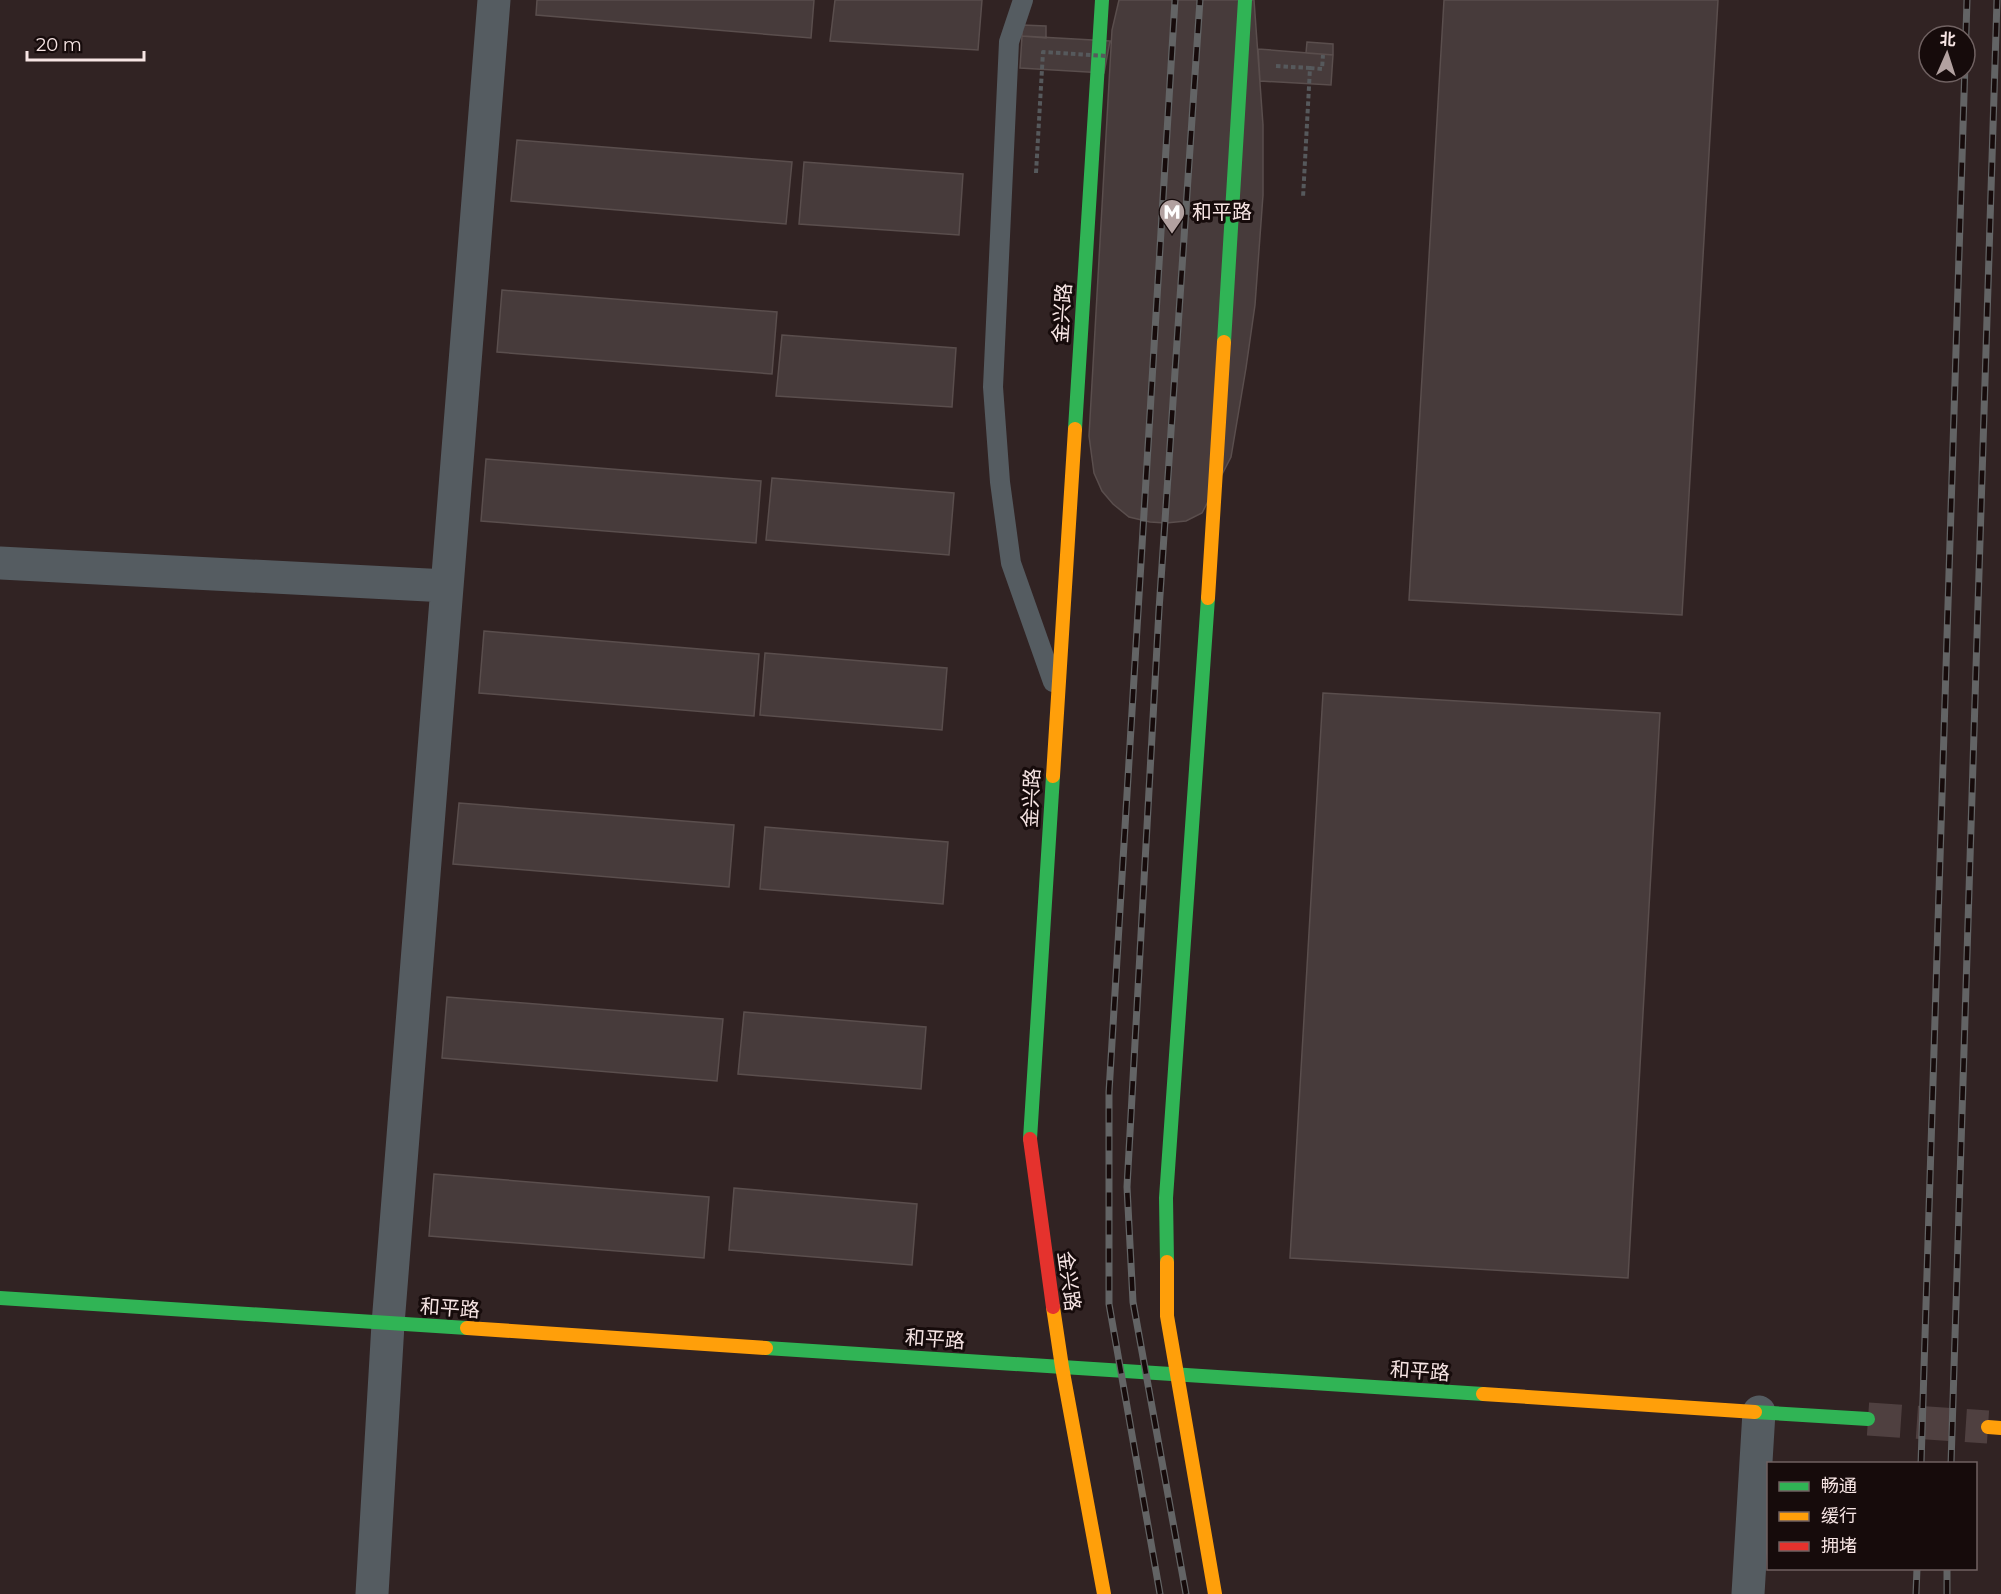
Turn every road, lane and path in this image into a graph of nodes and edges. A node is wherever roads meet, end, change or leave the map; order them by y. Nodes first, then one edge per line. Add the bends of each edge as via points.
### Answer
1 (494, 0) edge
2 (1023, 0) edge
3 (1101, 0) edge
4 (1245, 0) edge
5 (1323, 55) dead end
6 (1107, 56) dead end
7 (1269, 66) dead end
8 (1310, 68) junction
9 (1035, 181) dead end
10 (1303, 198) dead end
11 (0, 563) edge
12 (447, 586) junction
13 (1057, 694) junction
14 (0, 1298) edge
15 (388, 1324) junction
16 (1062, 1367) junction
17 (1177, 1375) junction
18 (1760, 1412) junction
19 (1868, 1419) tunnel mouth
20 (372, 1594) edge
21 (1104, 1594) edge
22 (1215, 1594) edge
23 (1748, 1594) edge

1 - 12 street
2 - 13 lane via 1009,42 993,387 999,482 1011,562
3 - 13 main road, 金兴路
4 - 17 main road via 1166,1198 1167,1316
5 - 8 path via 1322,69
6 - 9 path, bridge via 1043,52
7 - 8 path
8 - 10 path
11 - 12 street
12 - 15 street
13 - 16 main road, 金兴路 via 1030,1145
14 - 15 main road, 和平路
15 - 16 main road, 和平路
15 - 20 street
16 - 17 main road, 和平路
16 - 21 main road, 金兴路
17 - 18 main road, 和平路
17 - 22 main road
18 - 19 main road, 和平路
18 - 23 street

